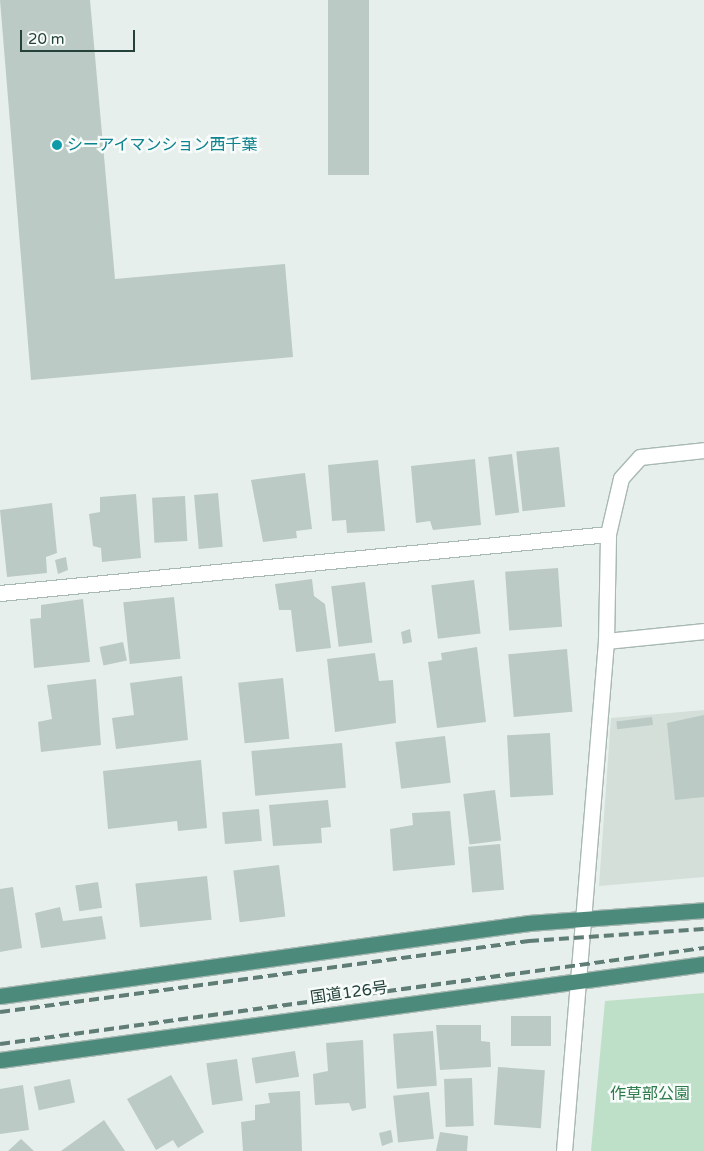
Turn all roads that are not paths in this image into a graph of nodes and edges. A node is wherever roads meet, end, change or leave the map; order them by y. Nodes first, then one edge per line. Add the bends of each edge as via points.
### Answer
1 (704, 450) edge
2 (608, 534) junction
3 (0, 593) edge
4 (704, 631) edge
5 (606, 641) junction
6 (704, 910) edge
7 (582, 922) junction
8 (704, 964) edge
9 (580, 978) junction
10 (0, 996) edge
11 (0, 1060) edge
12 (564, 1151) edge

1 - 2 street via 640,457 621,478
2 - 3 street
2 - 5 street
4 - 5 street
5 - 7 street
6 - 7 highway
7 - 9 street
7 - 10 highway via 529,923
8 - 9 highway, 国道126号
9 - 11 highway, 国道126号
9 - 12 street

